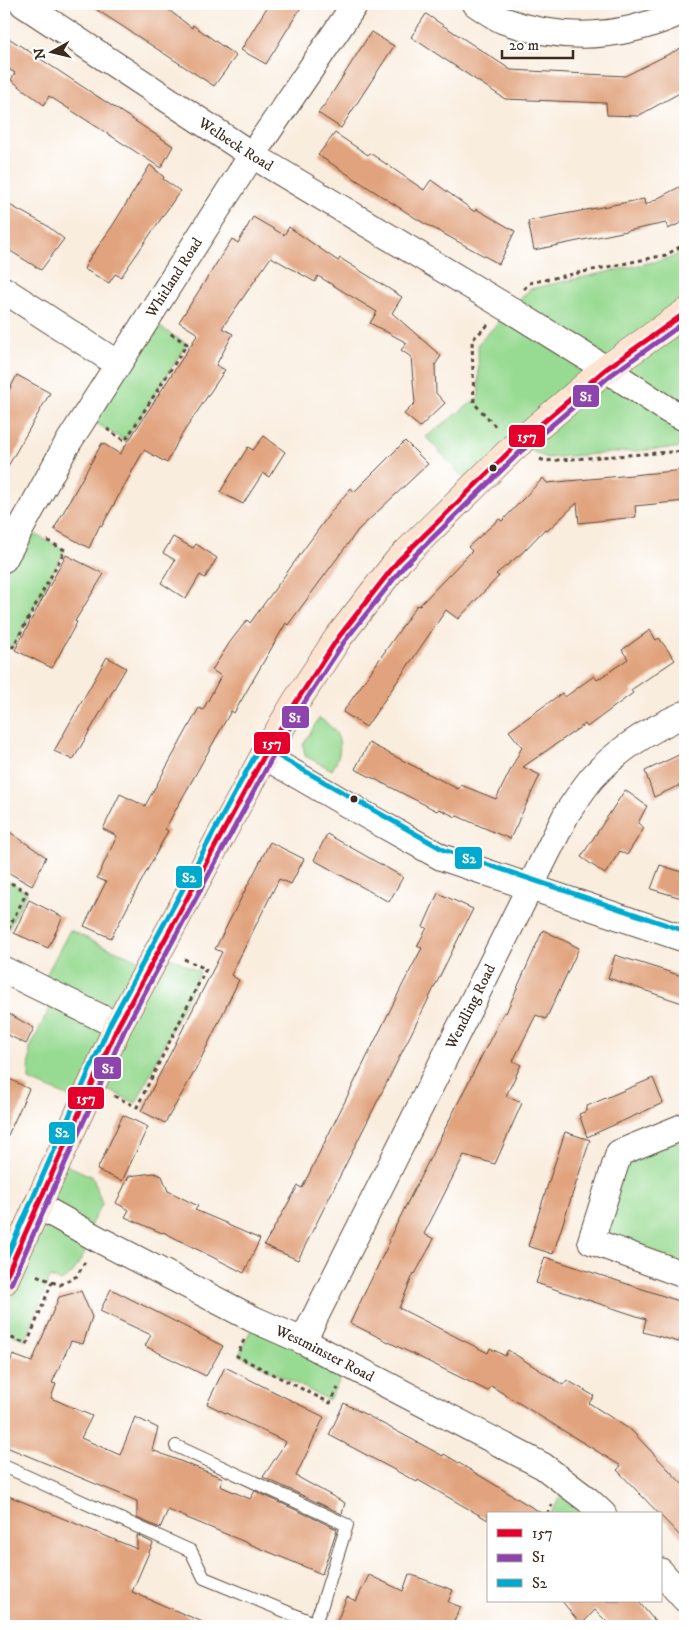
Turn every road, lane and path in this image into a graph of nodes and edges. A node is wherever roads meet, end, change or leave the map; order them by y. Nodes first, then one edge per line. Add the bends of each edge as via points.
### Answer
1 (23, 4) edge
2 (354, 4) edge
3 (476, 4) edge
4 (685, 10) edge
5 (252, 155) junction
6 (4, 290) edge
7 (685, 313) edge
8 (146, 319) junction
9 (118, 364) junction
10 (606, 368) junction
11 (85, 416) junction
12 (685, 418) edge
13 (514, 447) junction
14 (685, 450) edge
15 (21, 527) junction
16 (4, 558) edge
17 (4, 642) edge
18 (685, 714) edge
19 (264, 756) junction
20 (4, 879) edge
21 (530, 887) junction
22 (4, 937) edge
23 (685, 939) edge
24 (159, 948) junction
25 (4, 970) edge
26 (118, 1026) junction
27 (91, 1085) junction
28 (685, 1126) edge
29 (37, 1205) junction
30 (98, 1239) junction
31 (8, 1272) edge
32 (685, 1275) edge
33 (52, 1282) junction
34 (253, 1319) junction
35 (4, 1335) edge
36 (303, 1341) junction
37 (350, 1365) junction
38 (176, 1446) dead end
39 (4, 1466) edge
40 (601, 1512) edge
41 (662, 1573) edge
42 (685, 1598) edge
43 (314, 1624) edge

1 - 5 street, Welbeck Road
2 - 5 street, Whitland Road
3 - 4 street via 500,19 532,29 573,35 633,29
5 - 8 street, Whitland Road
5 - 10 street, Welbeck Road
6 - 9 street
7 - 10 main road
8 - 9 street, Whitland Road
8 - 11 path via 187,344 182,352 125,441
9 - 11 street, Whitland Road
10 - 12 street, Welbeck Road
10 - 13 main road
11 - 15 street, Whitland Road
13 - 14 path via 545,461
13 - 19 main road via 398,561 338,638
15 - 16 street, Whitland Road
15 - 17 path via 65,550 13,647
18 - 21 street, Wendling Road via 663,723 626,748 592,778 567,813
19 - 21 street via 441,856
19 - 24 main road
20 - 22 path via 27,892
21 - 23 street
21 - 36 street, Wendling Road
24 - 26 main road
24 - 27 path via 206,969 146,1090 137,1107
25 - 26 street
26 - 27 main road
27 - 29 main road
28 - 32 street via 619,1153 591,1241
29 - 30 street, Westminster Road
29 - 31 main road
30 - 33 path via 77,1276 60,1286
30 - 34 street, Westminster Road
31 - 33 path
33 - 35 path via 27,1344
34 - 36 street, Westminster Road
34 - 37 path via 237,1356 330,1402
36 - 37 street, Westminster Road
37 - 40 street, Westminster Road via 543,1466
38 - 43 lane via 347,1525
39 - 43 lane via 191,1551 204,1578
41 - 42 street

